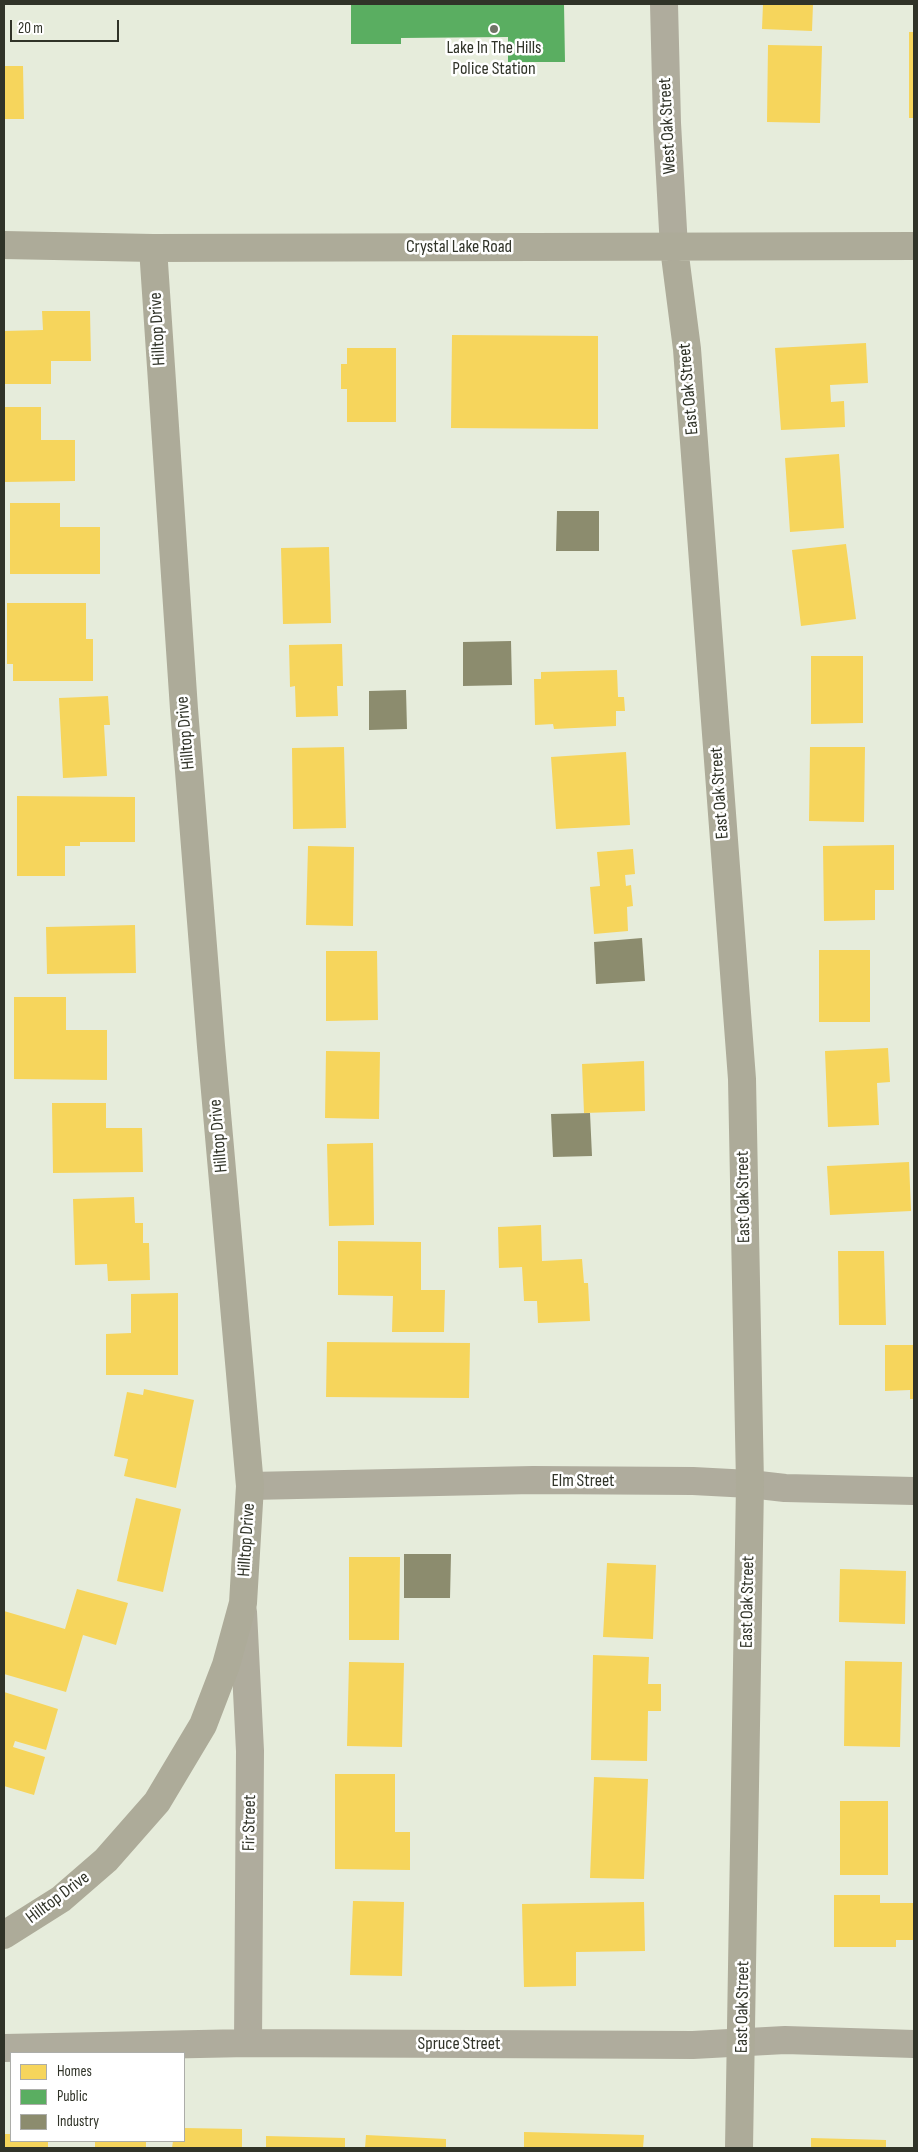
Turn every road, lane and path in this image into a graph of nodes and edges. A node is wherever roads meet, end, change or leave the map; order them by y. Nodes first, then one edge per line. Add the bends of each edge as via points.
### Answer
1 (664, 4) edge
2 (4, 245) edge
3 (914, 246) edge
4 (153, 248) junction
5 (674, 248) junction
6 (750, 1484) junction
7 (250, 1486) junction
8 (914, 1491) edge
9 (243, 1603) junction
10 (4, 1935) edge
11 (742, 2042) junction
12 (248, 2043) junction
13 (914, 2044) edge
14 (4, 2048) edge
15 (739, 2148) edge

1 - 5 street, West Oak Street
2 - 4 street, Crystal Lake Road
3 - 5 street, Crystal Lake Road
4 - 5 street, Crystal Lake Road
4 - 7 street, Hilltop Drive via 185,719
5 - 6 street, East Oak Street via 689,376 742,1079
6 - 7 street, Elm Street via 533,1480
6 - 8 street, Elm Street via 785,1488
6 - 11 street, East Oak Street
7 - 9 street, Hilltop Drive
9 - 10 street, Hilltop Drive via 226,1665 203,1725 157,1802 106,1860 62,1899
9 - 12 street, Fir Street via 250,1751
11 - 12 street, Spruce Street via 693,2045
11 - 13 street, Spruce Street
11 - 15 street, East Oak Street
12 - 14 street, Spruce Street

